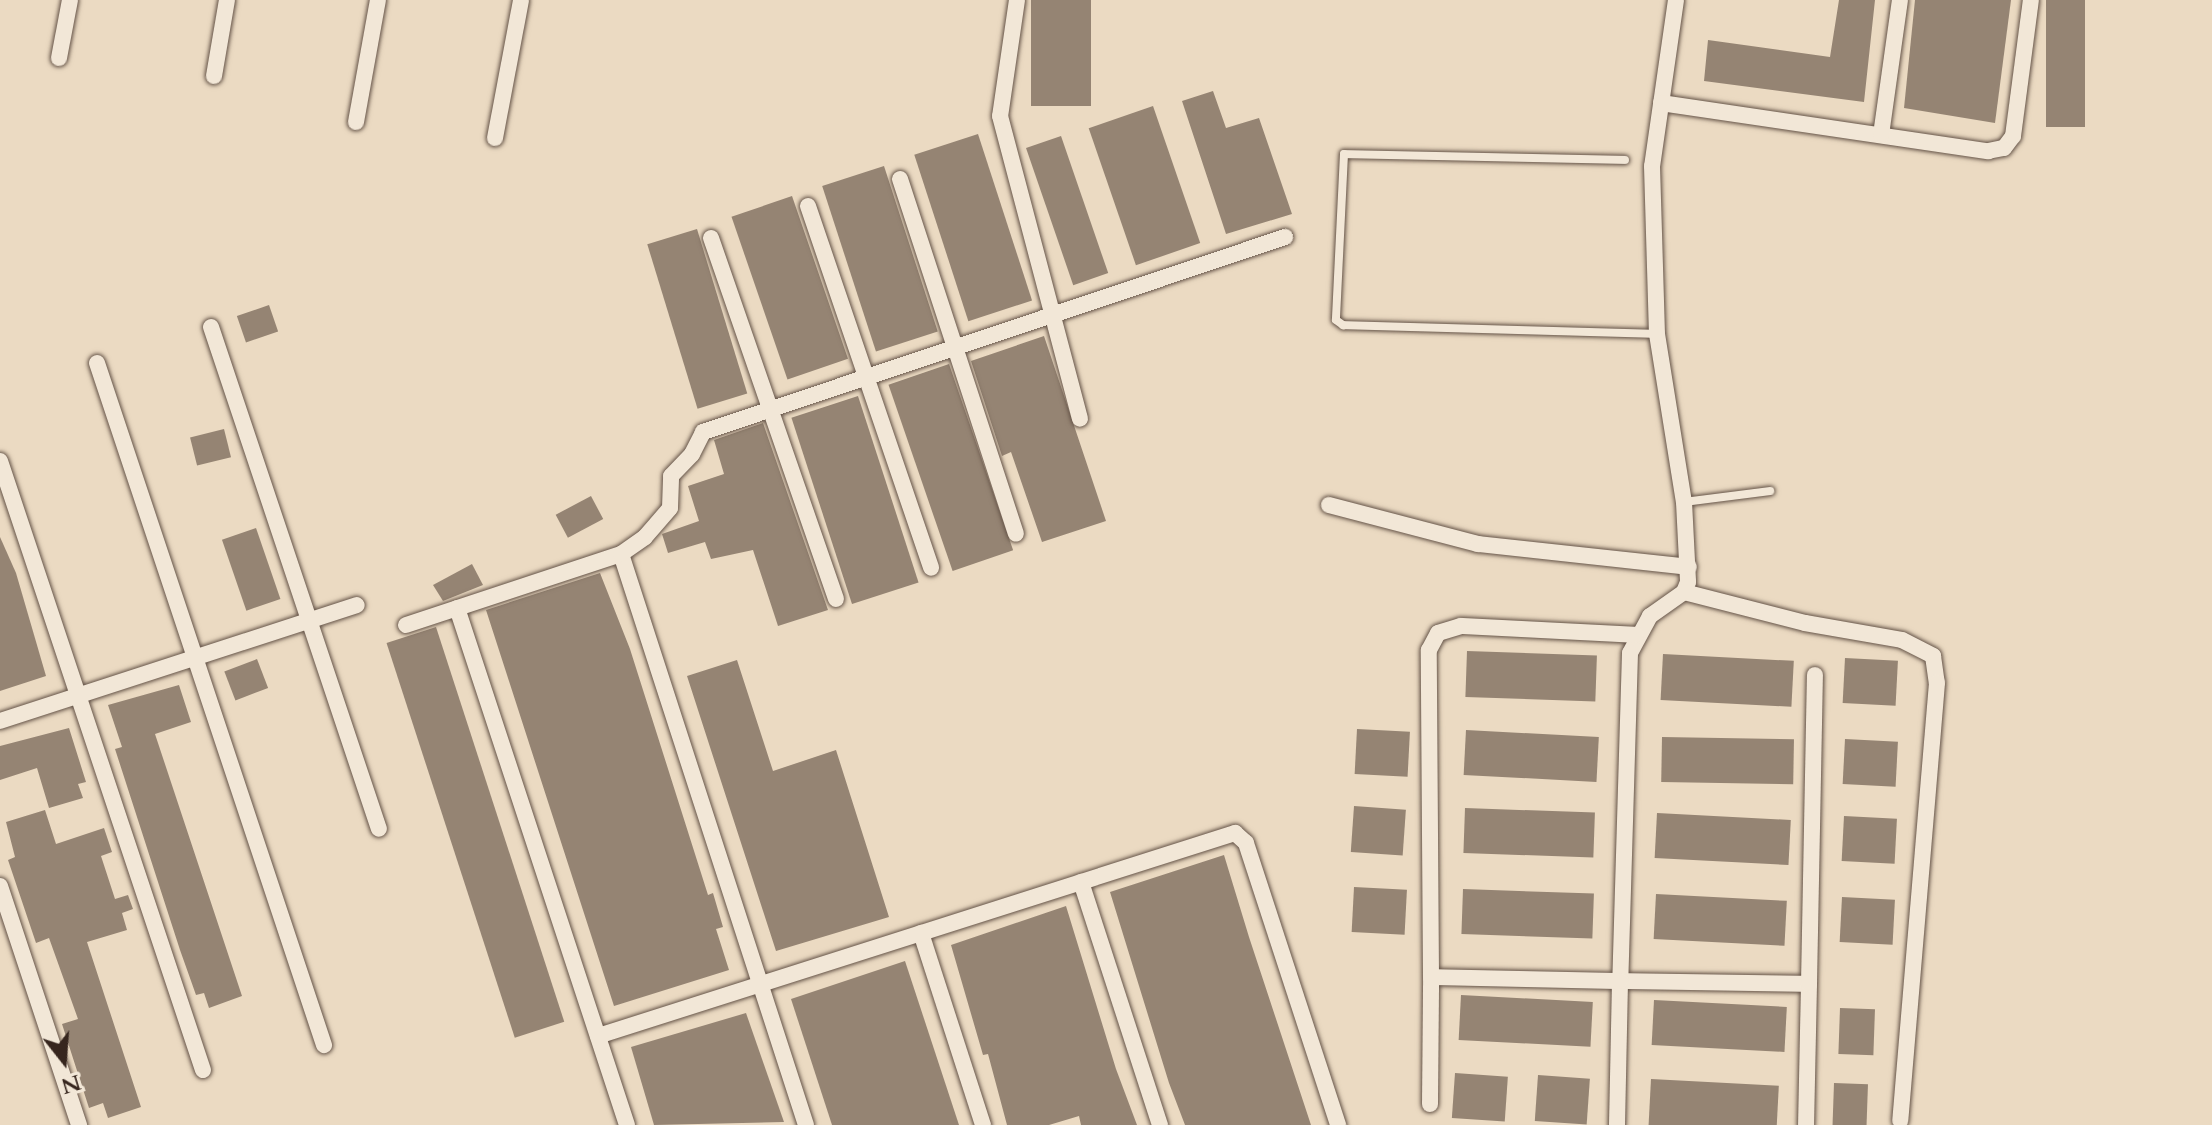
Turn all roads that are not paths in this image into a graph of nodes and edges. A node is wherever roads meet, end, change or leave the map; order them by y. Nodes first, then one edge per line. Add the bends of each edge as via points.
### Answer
1 (70, 0) edge
2 (227, 0) edge
3 (378, 0) edge
4 (521, 0) edge
5 (1017, 0) edge
6 (1676, 0) edge
7 (1900, 0) edge
8 (2031, 0) edge
9 (59, 58) dead end
10 (214, 76) dead end
11 (1661, 103) junction
12 (356, 122) dead end
13 (1881, 135) junction
14 (495, 138) dead end
15 (1625, 160) dead end
16 (900, 179) dead end
17 (808, 206) dead end
18 (1285, 237) dead end
19 (711, 238) dead end
20 (1053, 317) junction
21 (211, 327) dead end
22 (1657, 334) junction
23 (954, 349) junction
24 (97, 363) dead end
25 (869, 376) junction
26 (772, 408) junction
27 (1080, 419) dead end
28 (0, 461) edge
29 (1770, 491) dead end
30 (1684, 502) junction
31 (1329, 505) dead end
32 (1016, 534) dead end
33 (621, 554) junction
34 (1689, 567) junction
35 (931, 568) dead end
36 (1684, 592) junction
37 (836, 599) dead end
38 (357, 605) dead end
39 (457, 608) junction
40 (312, 620) junction
41 (406, 625) dead end
42 (1636, 635) junction
43 (194, 658) junction
44 (1815, 675) dead end
45 (77, 696) junction
46 (0, 721) edge
47 (379, 829) dead end
48 (1081, 882) junction
49 (0, 886) edge
50 (921, 933) junction
51 (1431, 977) junction
52 (1620, 981) junction
53 (760, 983) junction
54 (1809, 984) junction
55 (598, 1036) junction
56 (324, 1045) dead end
57 (203, 1070) dead end
58 (1430, 1104) dead end
59 (1900, 1120) dead end
60 (79, 1125) edge
61 (627, 1125) edge
62 (806, 1125) edge
63 (983, 1125) edge
64 (1160, 1125) edge
65 (1338, 1125) edge
66 (1617, 1125) edge
67 (1806, 1125) edge

1 - 9 street
2 - 10 street
3 - 12 street
4 - 14 street
5 - 20 street via 1000,116
6 - 11 street
7 - 13 street
8 - 13 street via 2013,136 2004,148 1988,151
11 - 13 street
11 - 22 street via 1652,166
15 - 22 lane via 1344,154 1336,320 1343,325
16 - 23 street
17 - 25 street
18 - 20 street
19 - 26 street
20 - 23 street
20 - 27 street
21 - 40 street
22 - 30 street
23 - 25 street
23 - 32 street
24 - 43 street
25 - 26 street
25 - 35 street
26 - 33 street via 703,432 671,476 670,508 645,537
26 - 37 street
28 - 45 street
29 - 30 lane
30 - 34 street
31 - 34 street via 1478,544
33 - 39 street
33 - 53 street
34 - 36 street
36 - 42 street via 1650,616
36 - 59 street via 1805,623 1902,640 1933,656 1937,683
38 - 40 street
39 - 41 street
39 - 55 street
40 - 43 street
40 - 47 street
42 - 51 street via 1461,626 1438,633 1429,650
42 - 52 street via 1630,653
43 - 45 street
43 - 56 street
44 - 54 street
45 - 46 street
45 - 57 street
48 - 50 street
48 - 64 street
48 - 65 street via 1223,833 1242,838
49 - 60 street
50 - 53 street
50 - 63 street
51 - 52 street
51 - 58 street
52 - 54 street
52 - 66 street
53 - 55 street
53 - 62 street
54 - 67 street
55 - 61 street

